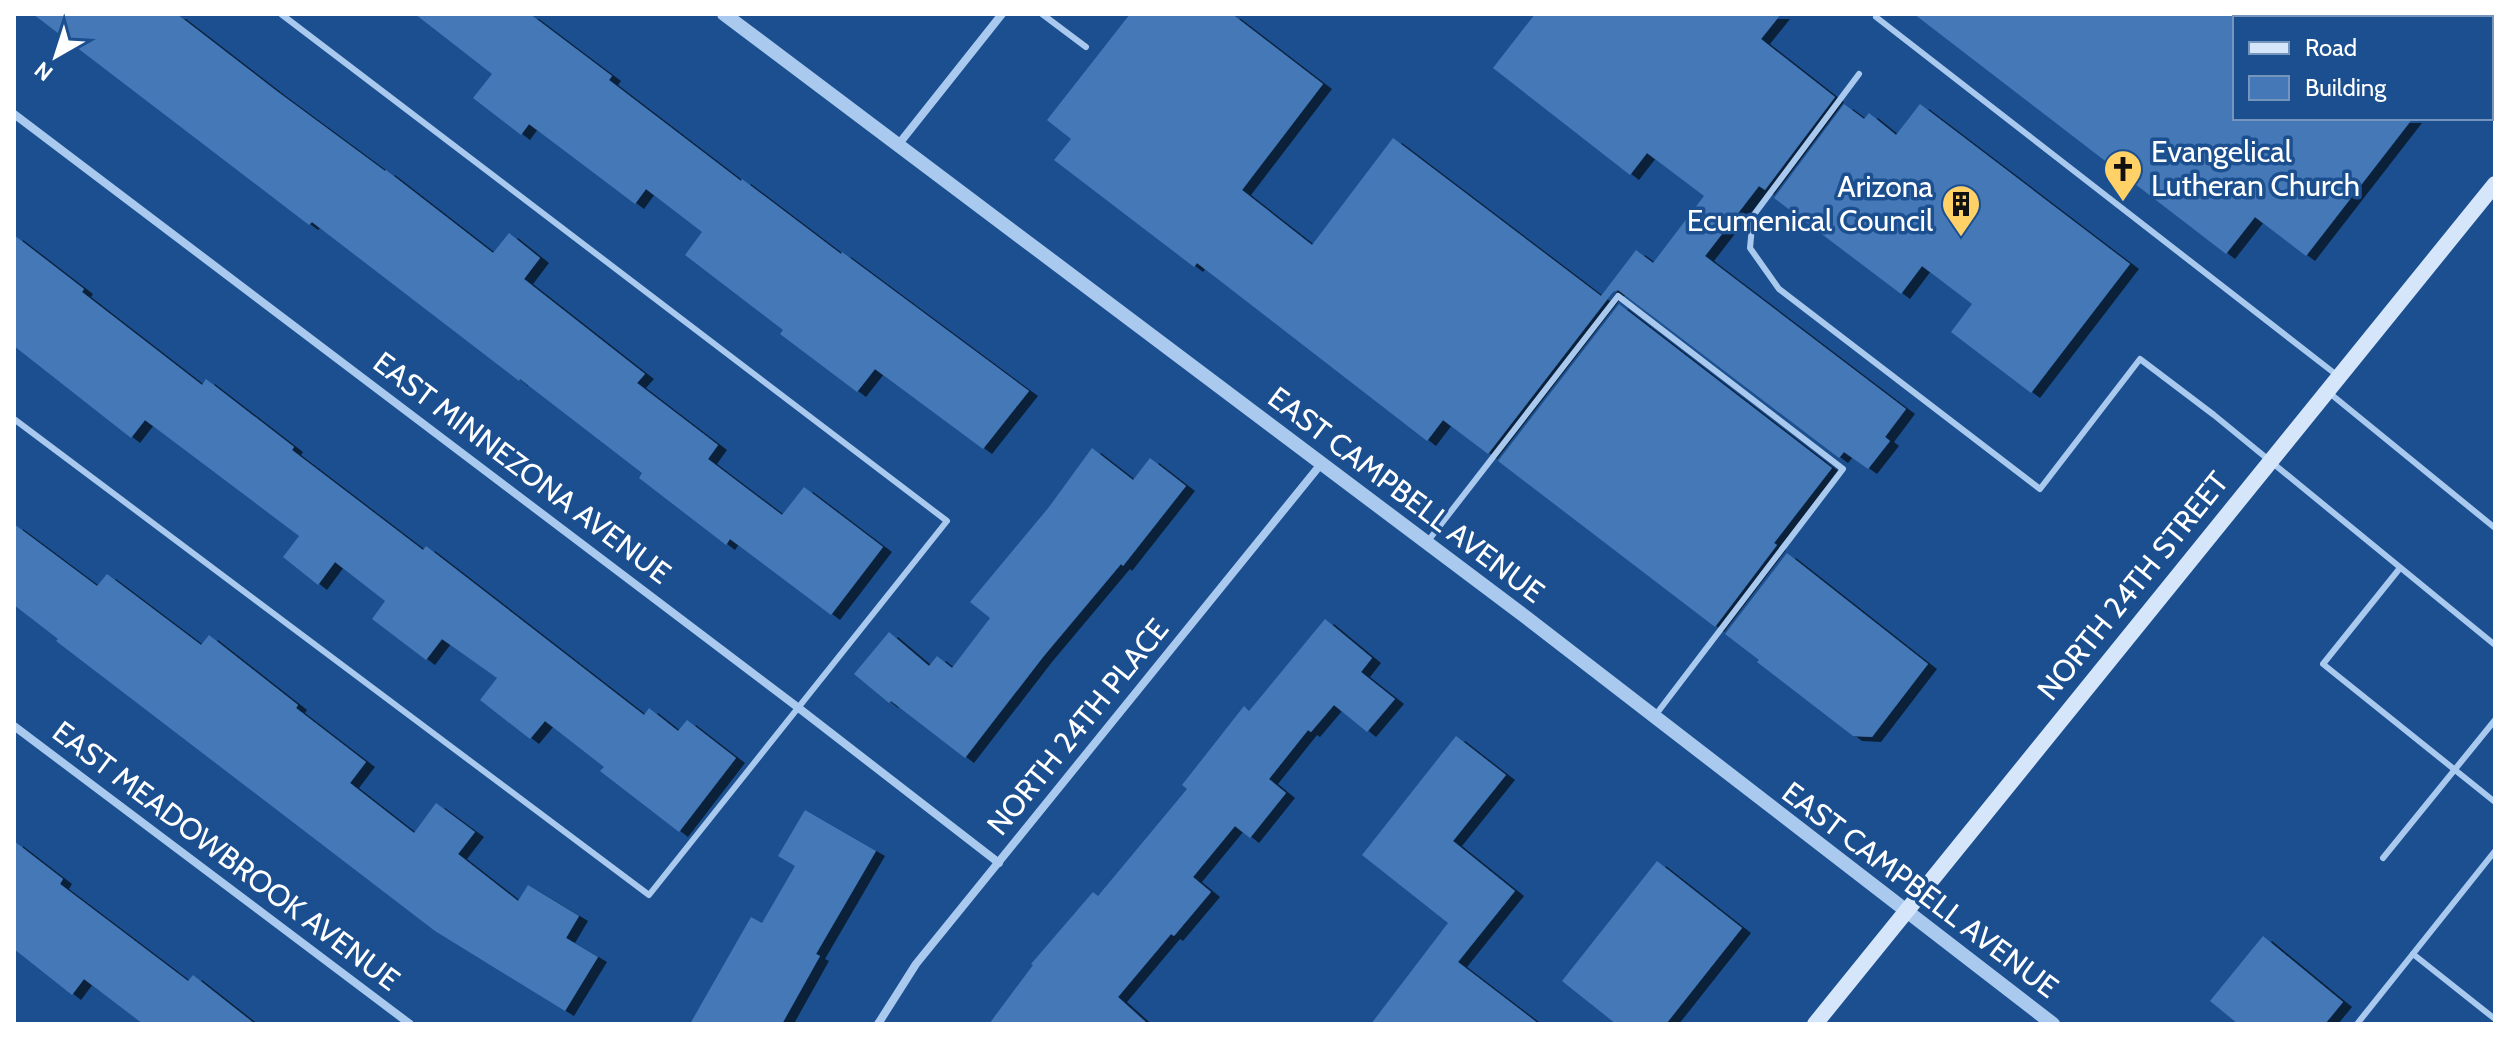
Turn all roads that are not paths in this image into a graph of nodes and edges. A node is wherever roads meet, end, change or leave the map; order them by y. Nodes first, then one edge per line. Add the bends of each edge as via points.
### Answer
1 (281, 14) edge
2 (724, 14) edge
3 (1002, 14) edge
4 (1042, 14) edge
5 (1876, 17) dead end
6 (1086, 47) dead end
7 (1859, 74) dead end
8 (14, 114) edge
9 (898, 145) junction
10 (2493, 190) edge
11 (2338, 376) junction
12 (2327, 390) junction
13 (14, 419) edge
14 (2269, 462) junction
15 (1321, 464) junction
16 (2495, 528) edge
17 (1427, 543) junction
18 (2400, 568) junction
19 (2495, 645) edge
20 (800, 709) junction
21 (1654, 717) junction
22 (2495, 720) edge
23 (14, 726) edge
24 (2454, 770) junction
25 (2495, 802) edge
26 (2495, 851) edge
27 (2383, 858) dead end
28 (999, 863) junction
29 (1905, 911) junction
30 (2413, 954) junction
31 (2495, 1019) edge
32 (410, 1024) edge
33 (878, 1024) edge
34 (1815, 1024) edge
35 (2053, 1024) edge
36 (2357, 1024) edge

1 - 20 lane via 947,521
2 - 9 street, EAST CAMPBELL AVENUE
3 - 9 street
4 - 6 lane
5 - 11 lane
7 - 14 lane via 1753,216 1750,248 1779,289 2040,489 2140,359
8 - 20 street, EAST MINNEZONA AVENUE
9 - 15 street, EAST CAMPBELL AVENUE
10 - 11 main road, NORTH 24TH STREET
11 - 12 main road, NORTH 24TH STREET
12 - 14 main road, NORTH 24TH STREET
12 - 16 lane
13 - 20 lane via 649,895
14 - 18 lane
14 - 29 main road, NORTH 24TH STREET
15 - 17 street, EAST CAMPBELL AVENUE
15 - 28 street, NORTH 24TH PLACE
17 - 21 street, EAST CAMPBELL AVENUE
17 - 21 lane via 1618,296 1793,430 1843,469
18 - 19 lane
18 - 24 lane via 2323,664
20 - 28 street, EAST MINNEZONA AVENUE
21 - 29 street, EAST CAMPBELL AVENUE
22 - 24 lane
23 - 32 street, EAST MEADOWBROOK AVENUE
24 - 25 lane
24 - 27 lane
26 - 30 lane
28 - 33 street, NORTH 24TH PLACE via 916,964
29 - 34 main road, NORTH 24TH STREET
29 - 35 street, EAST CAMPBELL AVENUE
30 - 31 lane
30 - 36 lane

